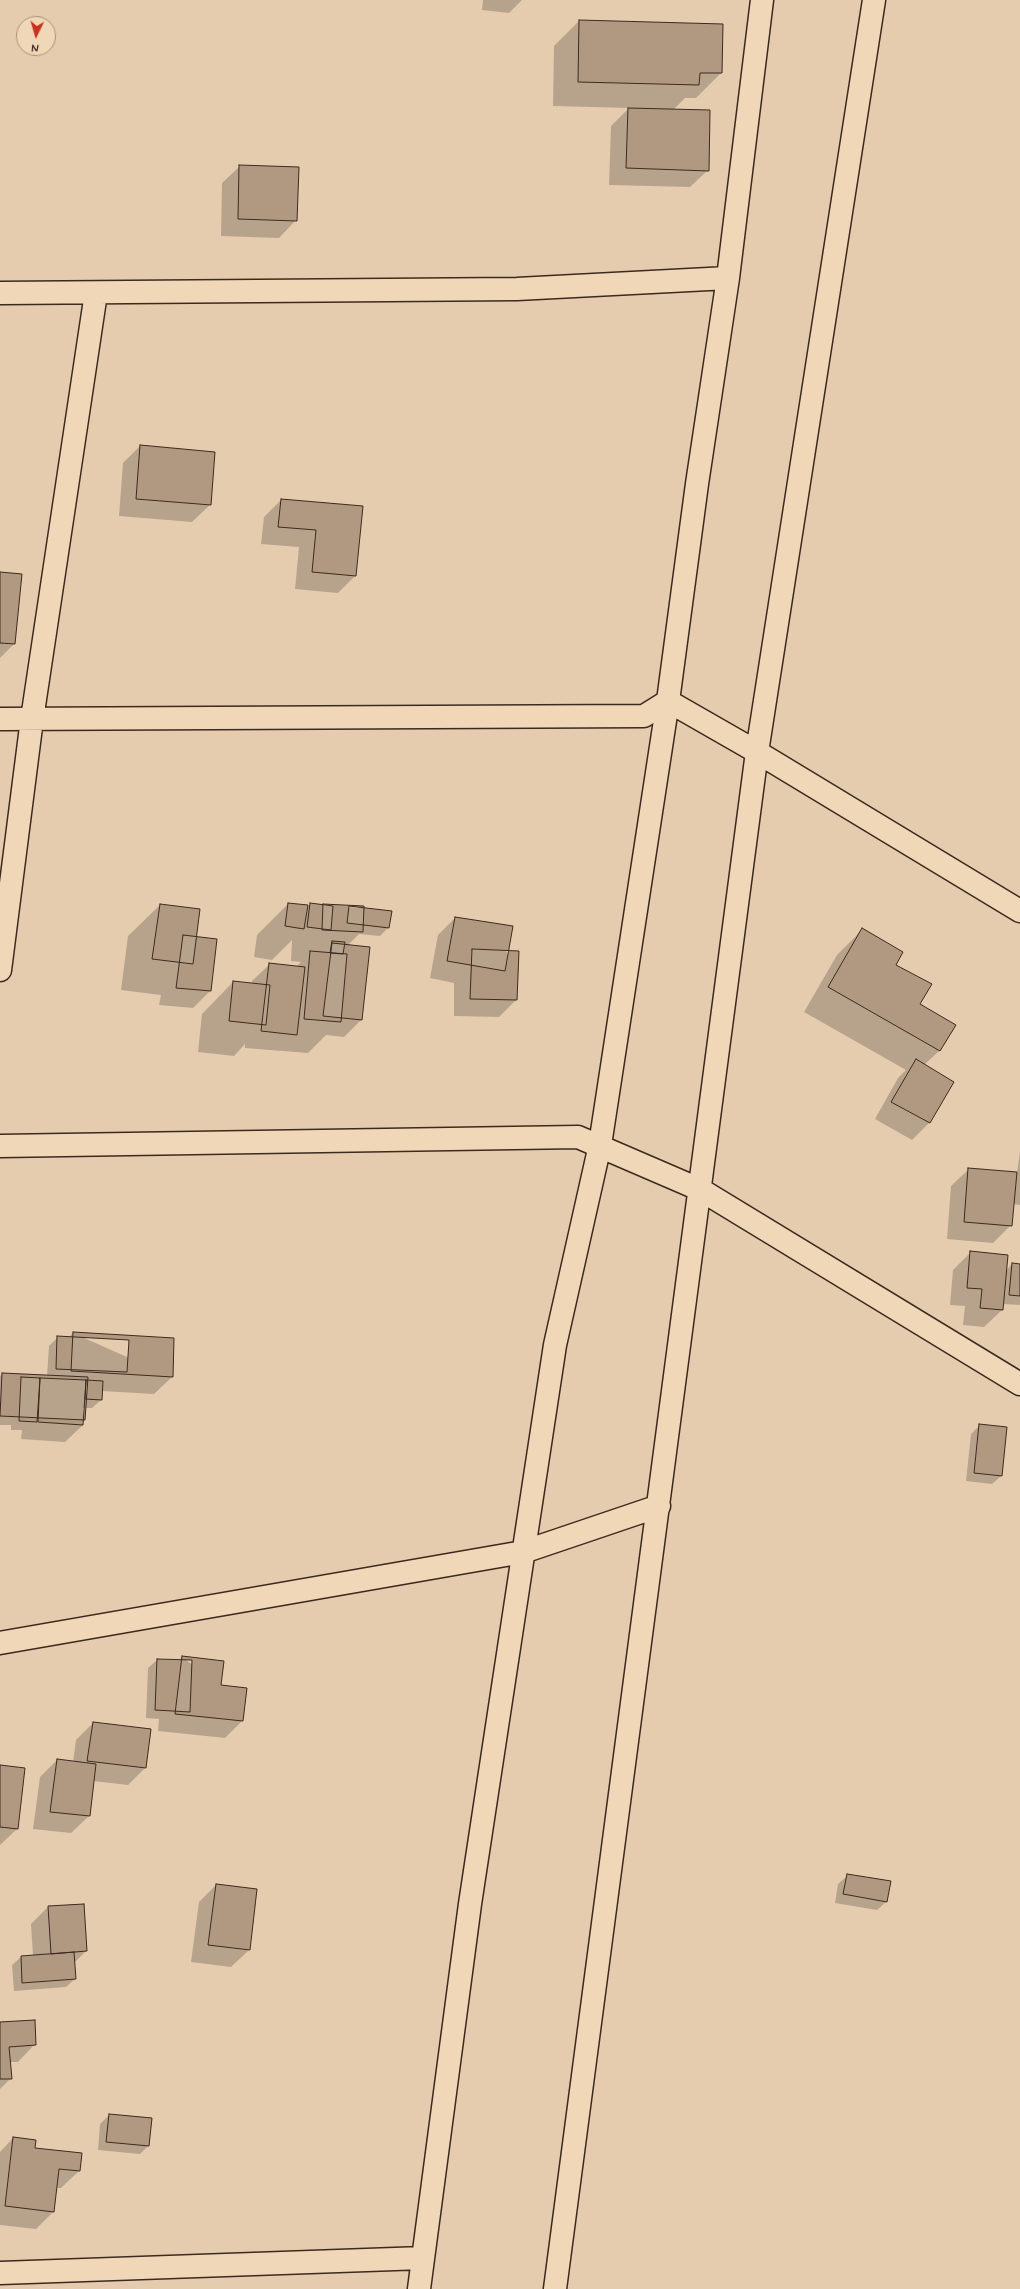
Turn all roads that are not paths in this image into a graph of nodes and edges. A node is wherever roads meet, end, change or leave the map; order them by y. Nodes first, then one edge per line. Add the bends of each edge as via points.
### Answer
1 (762, 0) edge
2 (874, 0) edge
3 (728, 278) junction
4 (0, 293) edge
5 (96, 293) junction
6 (668, 701) junction
7 (0, 719) edge
8 (32, 719) junction
9 (758, 752) junction
10 (1020, 911) edge
11 (0, 970) edge
12 (600, 1145) junction
13 (0, 1146) edge
14 (701, 1190) junction
15 (1020, 1384) edge
16 (659, 1506) junction
17 (523, 1552) junction
18 (0, 1643) edge
19 (423, 2258) junction
20 (0, 2273) edge
21 (419, 2289) edge
22 (555, 2289) edge

1 - 3 street
2 - 9 street
3 - 5 street via 517,289
3 - 6 street via 696,484
4 - 5 street
5 - 8 street
6 - 8 street via 644,716
6 - 9 street
6 - 12 street
7 - 8 street
8 - 11 street
9 - 10 street
9 - 14 street
12 - 13 street via 578,1137
12 - 14 street
12 - 17 street via 555,1345
14 - 15 street
14 - 16 street
16 - 17 street
16 - 22 street
17 - 18 street
17 - 19 street via 470,1904
19 - 20 street
19 - 21 street

